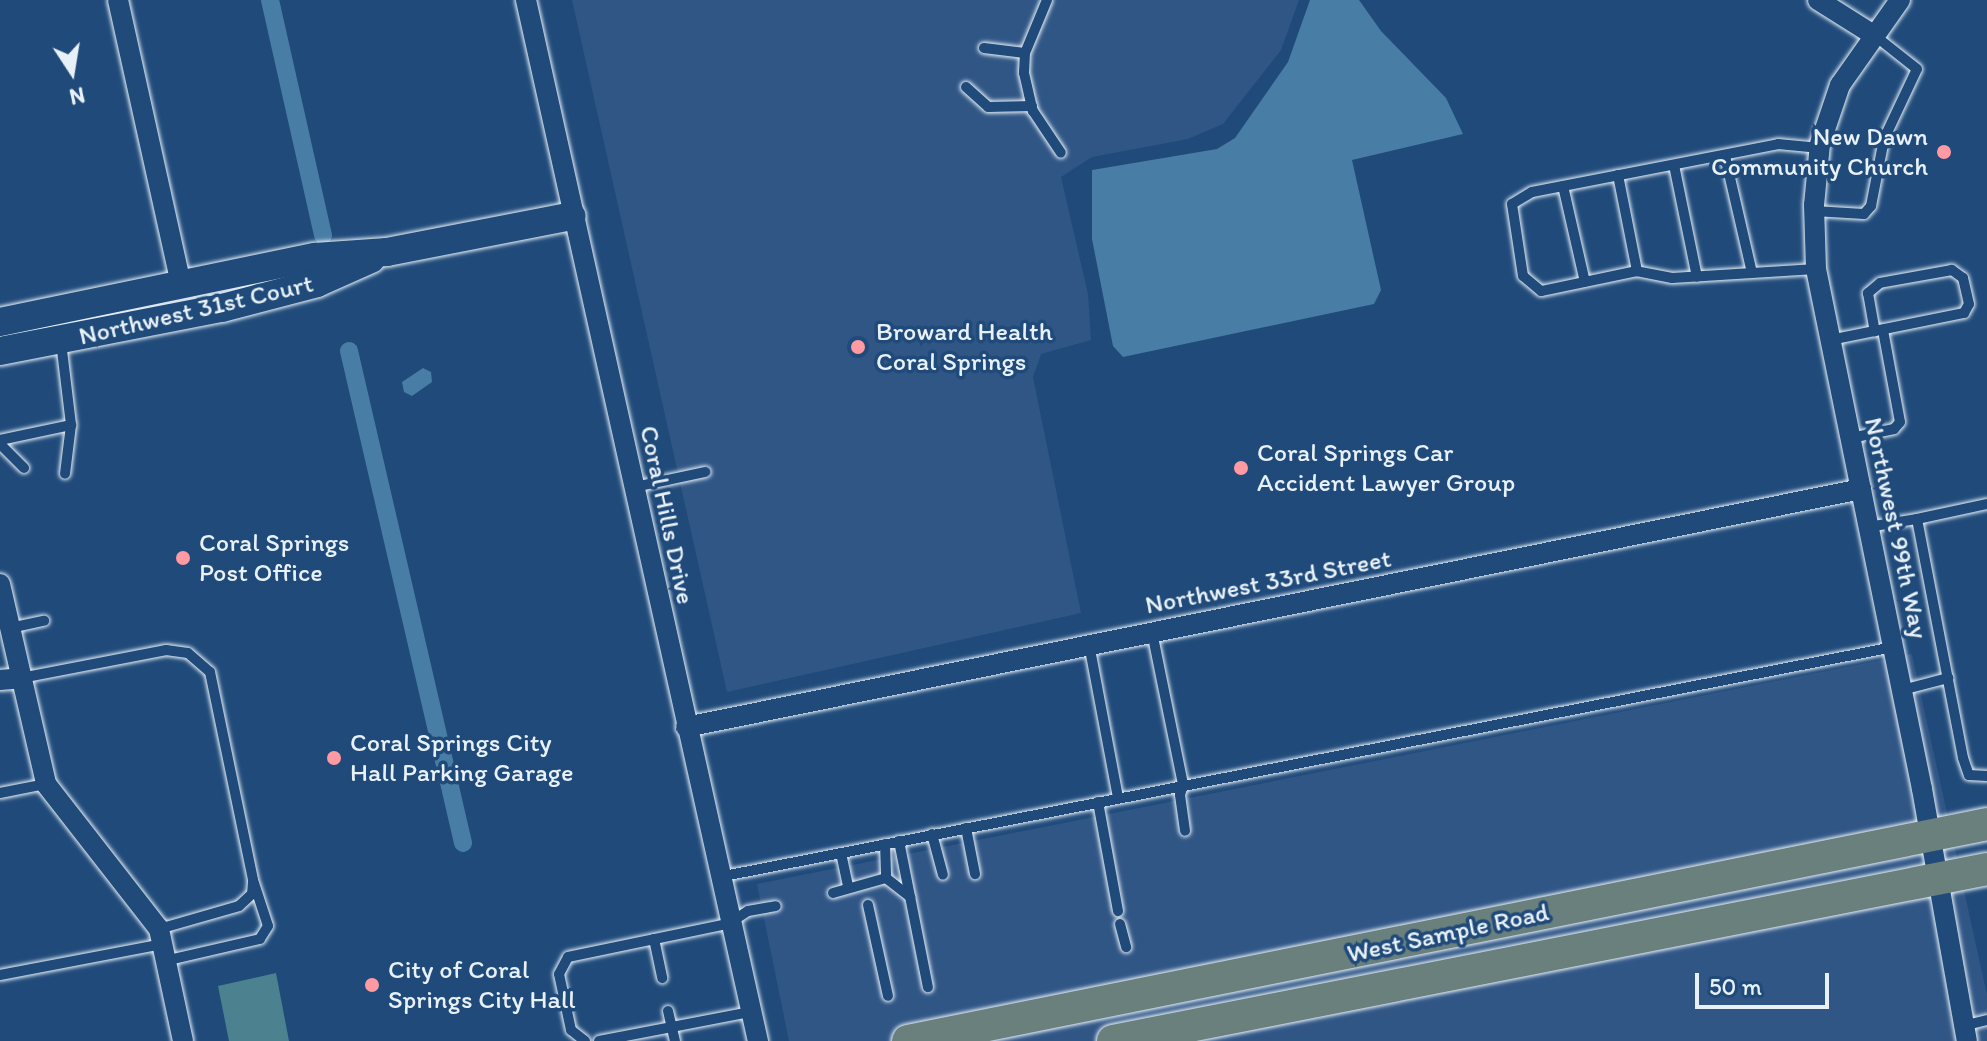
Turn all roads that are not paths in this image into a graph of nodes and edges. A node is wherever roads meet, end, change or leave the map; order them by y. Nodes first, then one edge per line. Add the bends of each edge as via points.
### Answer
1 (118, 0) edge
2 (526, 0) edge
3 (1047, 0) edge
4 (1818, 0) edge
5 (1900, 0) edge
6 (1872, 34) junction
7 (984, 48) dead end
8 (1025, 53) junction
9 (966, 87) dead end
10 (1032, 106) junction
11 (1820, 148) junction
12 (1061, 153) dead end
13 (1725, 156) junction
14 (1674, 165) junction
15 (1618, 175) junction
16 (1563, 186) junction
17 (1814, 211) junction
18 (572, 216) junction
19 (387, 252) junction
20 (1816, 269) junction
21 (1637, 271) junction
22 (1752, 273) junction
23 (1697, 277) junction
24 (1585, 282) junction
25 (181, 285) junction
26 (0, 322) edge
27 (1879, 330) junction
28 (1830, 340) junction
29 (61, 342) junction
30 (0, 351) edge
31 (71, 425) junction
32 (1851, 438) junction
33 (0, 442) edge
34 (24, 468) dead end
35 (705, 472) dead end
36 (65, 474) dead end
37 (634, 487) junction
38 (1861, 489) junction
39 (1987, 504) edge
40 (1917, 519) junction
41 (1868, 527) junction
42 (0, 584) edge
43 (44, 621) dead end
44 (10, 628) junction
45 (1152, 632) junction
46 (1089, 644) junction
47 (1894, 647) junction
48 (21, 678) junction
49 (1948, 678) junction
50 (0, 680) edge
51 (1902, 690) junction
52 (686, 727) junction
53 (1987, 776) edge
54 (46, 784) junction
55 (1183, 785) junction
56 (0, 793) edge
57 (1118, 798) junction
58 (1098, 802) junction
59 (1987, 824) edge
60 (966, 828) junction
61 (1185, 831) dead end
62 (932, 834) junction
63 (1929, 837) junction
64 (899, 841) junction
65 (885, 844) junction
66 (841, 853) junction
67 (1987, 869) edge
68 (975, 874) dead end
69 (943, 875) dead end
70 (717, 877) junction
71 (886, 878) junction
72 (1935, 879) junction
73 (253, 880) junction
74 (848, 887) junction
75 (833, 893) dead end
76 (910, 897) junction
77 (868, 905) dead end
78 (774, 906) dead end
79 (1118, 911) dead end
80 (1535, 915) junction
81 (728, 924) junction
82 (1120, 924) dead end
83 (654, 939) junction
84 (164, 944) junction
85 (1126, 947) dead end
86 (1329, 957) junction
87 (0, 975) edge
88 (662, 978) dead end
89 (928, 987) dead end
90 (888, 996) dead end
91 (1338, 997) junction
92 (668, 1011) dead end
93 (749, 1012) junction
94 (1240, 1016) junction
95 (1987, 1020) edge
96 (672, 1026) junction
97 (1965, 1034) edge
98 (183, 1041) edge
99 (585, 1041) edge
100 (599, 1041) edge
101 (675, 1041) edge
102 (758, 1041) edge
103 (908, 1041) edge
104 (1113, 1041) edge

1 - 25 street
2 - 18 street, Coral Hills Drive
3 - 8 lane
4 - 6 street
5 - 6 street, Northwest 99th Way
6 - 11 street, Northwest 99th Way via 1840,85
6 - 17 lane via 1917,69 1886,135 1868,212
7 - 8 lane
8 - 10 lane
9 - 10 lane via 988,107
10 - 12 lane
11 - 13 lane via 1778,144
11 - 17 street, Northwest 99th Way
13 - 14 lane
13 - 22 lane
14 - 15 lane
14 - 23 lane
15 - 16 lane
15 - 21 lane
16 - 24 lane
16 - 24 lane via 1532,192 1512,204 1516,246 1523,276 1541,291
17 - 20 street, Northwest 99th Way
18 - 19 street, Northwest 31st Court
18 - 37 street, Coral Hills Drive
19 - 25 street, Northwest 31st Court via 315,257
19 - 29 street, Northwest 31st Court via 306,286
20 - 22 lane
20 - 28 street, Northwest 99th Way
21 - 23 lane
21 - 24 lane
22 - 23 lane
25 - 26 street, Northwest 31st Court
27 - 27 lane via 1964,313 1969,304 1963,278 1952,270 1880,283 1868,293
27 - 28 lane
27 - 32 lane via 1900,422 1894,429
28 - 32 street, Northwest 99th Way
29 - 30 street, Northwest 31st Court
29 - 31 lane
31 - 33 lane
31 - 36 lane
32 - 38 street, Northwest 99th Way
33 - 34 lane
35 - 37 lane
37 - 52 street, Coral Hills Drive
38 - 41 street, Northwest 99th Way
38 - 45 street, Northwest 33rd Street
39 - 40 lane
40 - 41 lane
40 - 49 lane
41 - 47 street, Northwest 99th Way
42 - 44 street
43 - 44 lane
44 - 48 street
45 - 46 street, Northwest 33rd Street
45 - 55 lane
46 - 52 street, Northwest 33rd Street
46 - 57 lane
47 - 51 street, Northwest 99th Way
47 - 55 lane
48 - 50 street
48 - 54 street
48 - 73 lane via 166,650 188,653 204,664
49 - 51 lane
49 - 53 lane via 1969,775
51 - 63 street, Northwest 99th Way
52 - 70 street, Coral Hills Drive
54 - 56 lane
54 - 84 street
55 - 57 lane
55 - 61 lane
57 - 58 lane
58 - 60 lane
58 - 79 lane
59 - 63 main road, West Sample Road
60 - 62 lane
60 - 68 lane
62 - 64 lane
62 - 69 lane
63 - 72 street, Northwest 99th Way
63 - 80 main road, West Sample Road
64 - 65 lane
64 - 76 lane
65 - 66 lane
65 - 71 lane
66 - 70 lane
66 - 74 lane
67 - 72 main road, West Sample Road
70 - 81 street, Coral Hills Drive
71 - 74 lane
71 - 76 lane
72 - 91 main road, West Sample Road
72 - 97 street, Northwest 99th Way
73 - 84 lane via 252,894 239,906
73 - 84 lane via 268,926 260,939
74 - 75 lane
76 - 89 lane
77 - 90 lane
78 - 81 lane
80 - 86 main road, West Sample Road
80 - 91 main road via 1458,948 1363,970
81 - 83 lane
81 - 93 street, Coral Hills Drive
82 - 85 lane
83 - 88 lane
83 - 99 lane via 574,954 562,965 571,1030
84 - 87 lane
84 - 98 street
86 - 94 main road via 1315,979
86 - 103 main road, West Sample Road
91 - 94 main road, West Sample Road
92 - 96 lane
93 - 96 lane
93 - 102 street, Coral Hills Drive
94 - 104 main road, West Sample Road
95 - 97 lane
96 - 100 lane
96 - 101 lane

